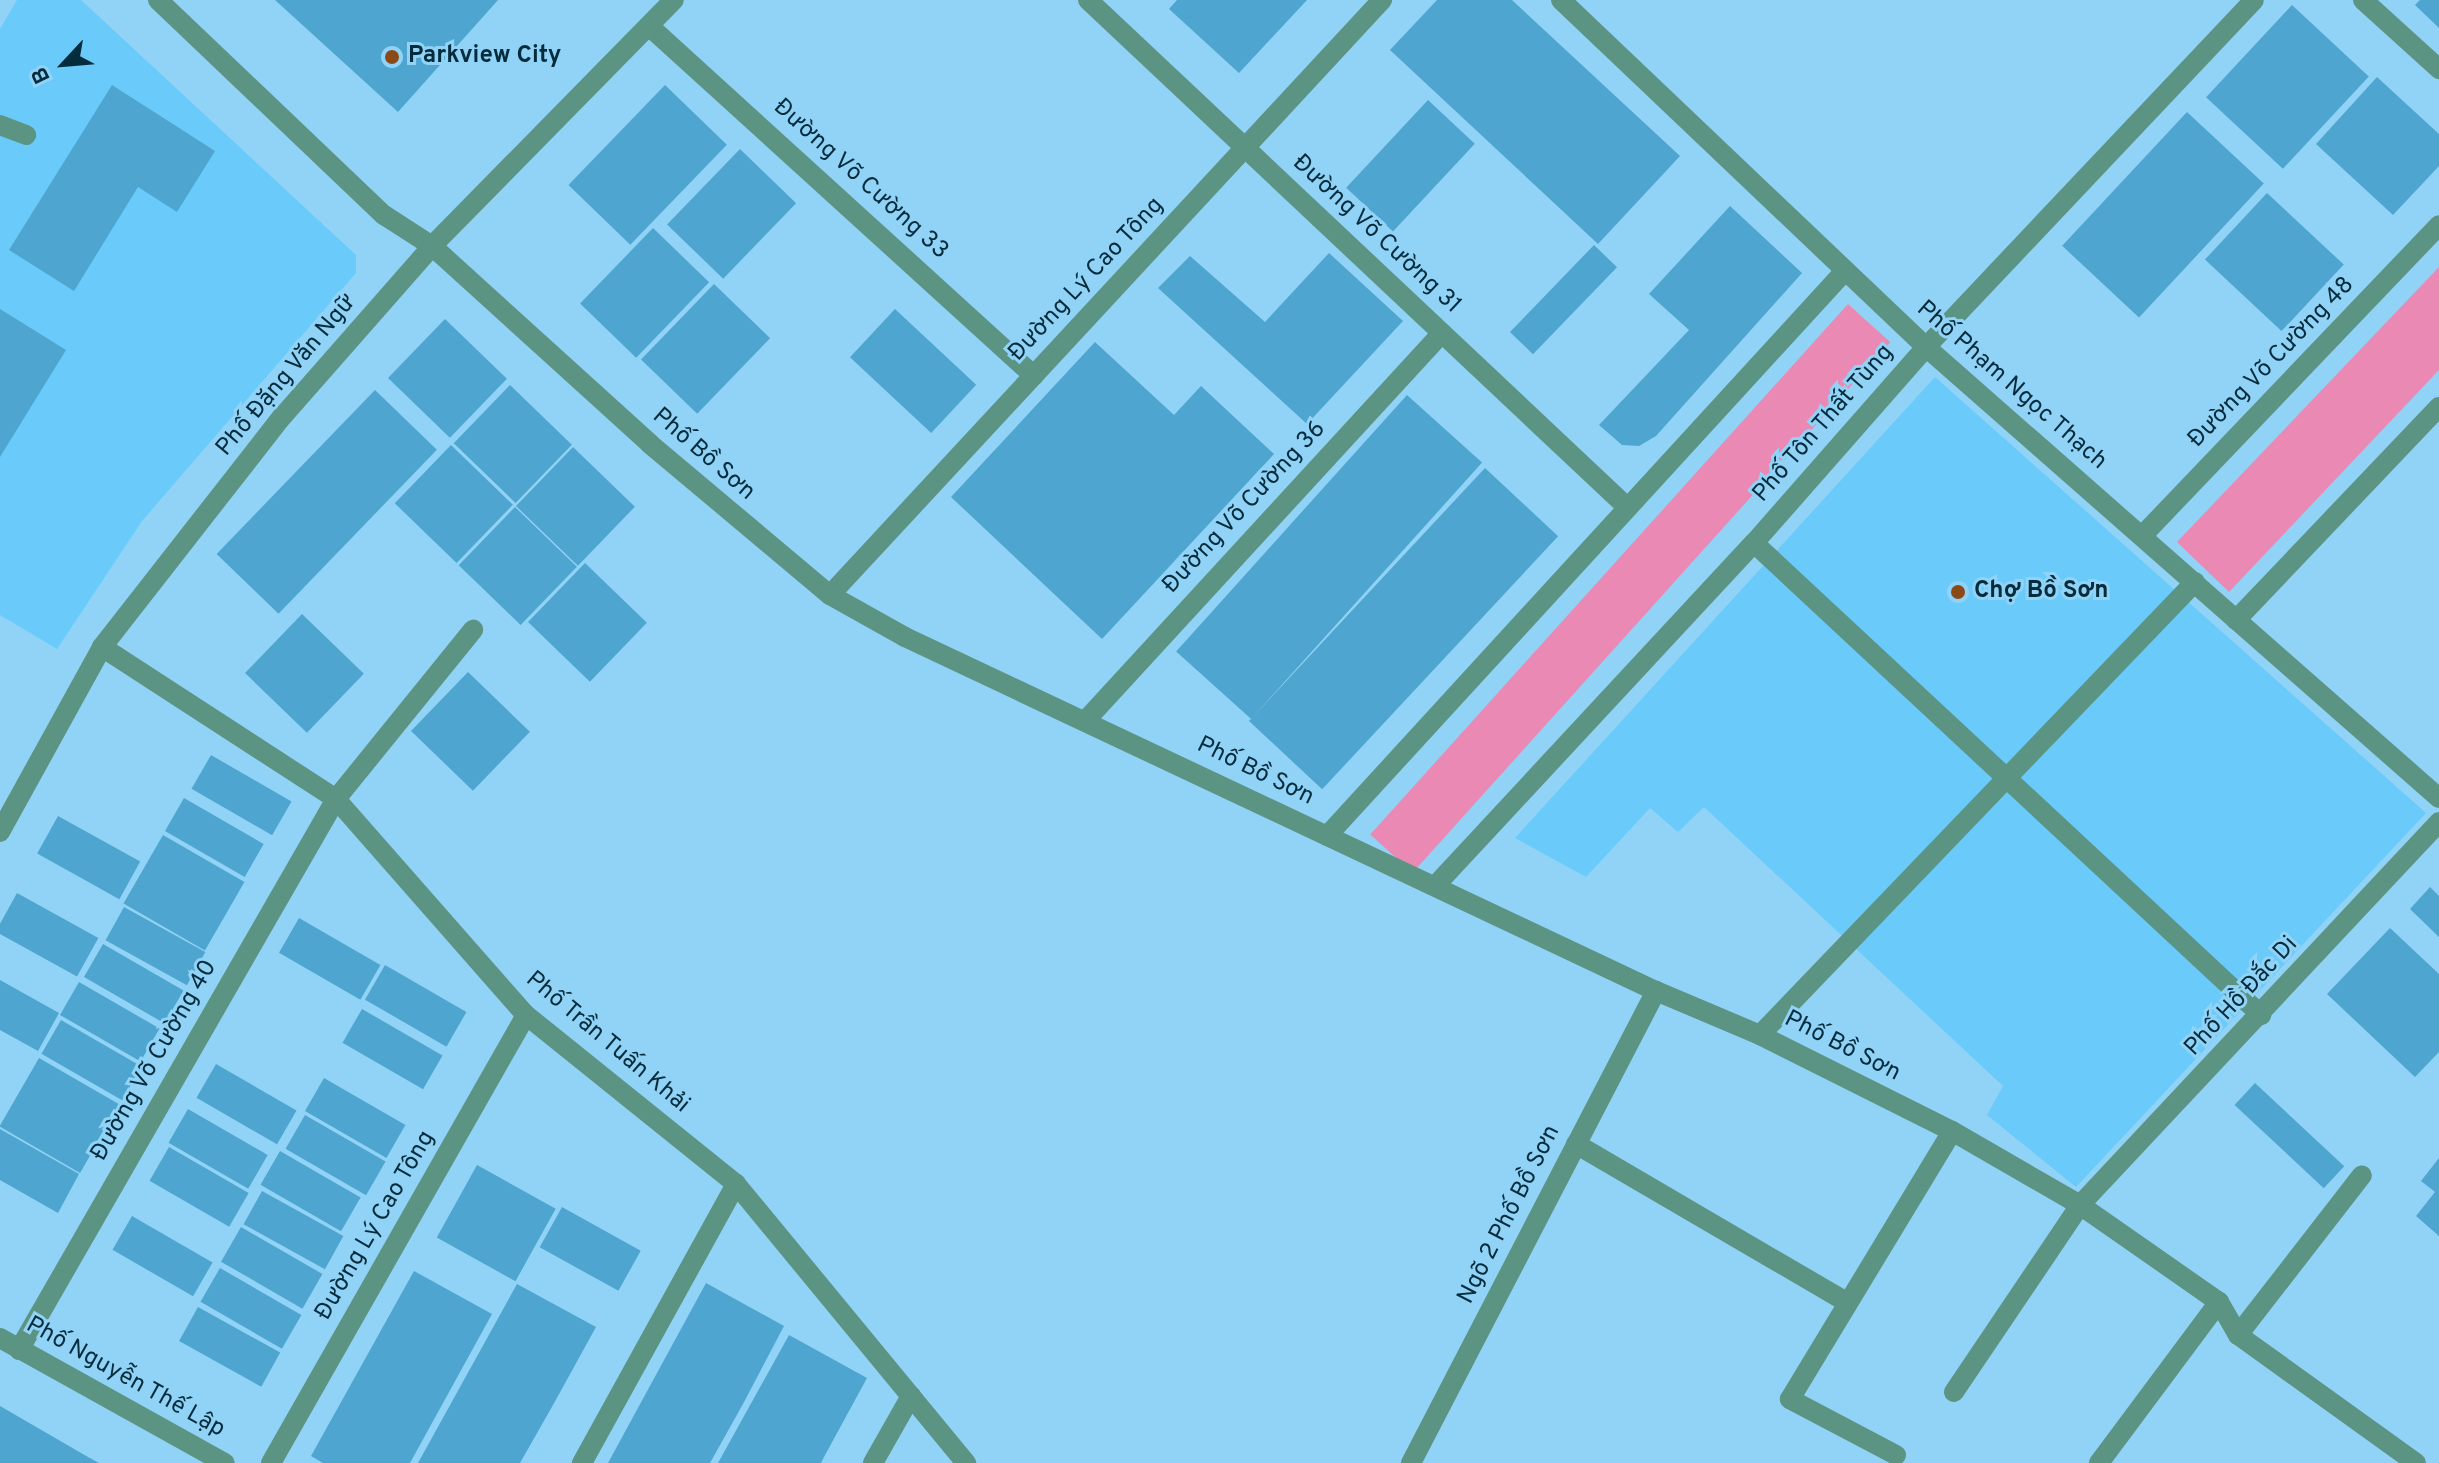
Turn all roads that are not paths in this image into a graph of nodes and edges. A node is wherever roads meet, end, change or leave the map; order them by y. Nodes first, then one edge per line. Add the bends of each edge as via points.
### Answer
1 (158, 0) edge
2 (674, 0) edge
3 (1088, 0) edge
4 (1382, 0) edge
5 (1561, 0) edge
6 (2254, 0) edge
7 (2363, 0) edge
8 (649, 26) junction
9 (2439, 69) edge
10 (0, 125) edge
11 (26, 135) dead end
12 (1245, 148) junction
13 (2439, 225) edge
14 (432, 246) junction
15 (1844, 272) junction
16 (1442, 333) junction
17 (1926, 347) junction
18 (1034, 376) junction
19 (2439, 407) edge
20 (1628, 508) junction
21 (2142, 536) junction
22 (1754, 543) junction
23 (2195, 582) junction
24 (830, 595) junction
25 (2236, 620) junction
26 (473, 630) dead end
27 (102, 647) junction
28 (1087, 719) junction
29 (2009, 775) junction
30 (2439, 798) edge
31 (336, 799) junction
32 (2439, 822) edge
33 (0, 832) edge
34 (1327, 836) junction
35 (1435, 886) junction
36 (1656, 991) junction
37 (526, 1015) junction
38 (2261, 1015) junction
39 (1760, 1035) junction
40 (1952, 1131) junction
41 (1576, 1144) junction
42 (2362, 1175) dead end
43 (736, 1184) junction
44 (2080, 1205) junction
45 (1846, 1302) junction
46 (2219, 1302) junction
47 (2238, 1335) junction
48 (0, 1338) edge
49 (19, 1350) junction
50 (1954, 1392) dead end
51 (911, 1396) junction
52 (1896, 1455) dead end
53 (225, 1463) edge
54 (271, 1463) edge
55 (582, 1463) edge
56 (873, 1463) edge
57 (966, 1463) edge
58 (1411, 1463) edge
59 (2099, 1463) edge
60 (2416, 1463) edge

1 - 14 street, Phố Bồ Sơn via 384,215
2 - 8 street, Phố Đặng Văn Ngữ
3 - 12 street, Đường Võ Cường 31
4 - 12 street, Đường Lý Cao Tông
5 - 15 street, Phố Phạm Ngọc Thạch
6 - 17 street, Phố Tôn Thất Tùng
7 - 9 street
8 - 14 street, Phố Đặng Văn Ngữ
8 - 18 street, Đường Võ Cường 33
10 - 11 street
12 - 16 street, Đường Võ Cường 31
12 - 18 street, Đường Lý Cao Tông
13 - 21 street, Đường Võ Cường 48
14 - 24 street, Phố Bồ Sơn via 650,444
14 - 27 street, Phố Đặng Văn Ngữ via 282,417
15 - 17 street, Phố Phạm Ngọc Thạch
15 - 20 street
16 - 20 street, Đường Võ Cường 31
16 - 28 street, Đường Võ Cường 36
17 - 21 street, Phố Phạm Ngọc Thạch
17 - 22 street, Phố Tôn Thất Tùng
18 - 24 street, Đường Lý Cao Tông
19 - 25 street
20 - 34 street
21 - 23 street, Phố Phạm Ngọc Thạch
22 - 29 street
22 - 35 street, Phố Tôn Thất Tùng
23 - 25 street, Phố Phạm Ngọc Thạch
23 - 29 street
24 - 28 street, Phố Bồ Sơn via 905,637
25 - 30 street, Phố Phạm Ngọc Thạch
26 - 31 street, Đường Võ Cường 40
27 - 31 street, Phố Trần Tuấn Khải
27 - 33 street, Phố Đặng Văn Ngữ
28 - 34 street, Phố Bồ Sơn
29 - 38 street
29 - 39 street
31 - 37 street, Phố Trần Tuấn Khải
31 - 49 street, Đường Võ Cường 40
32 - 38 street, Phố Hồ Đắc Di
34 - 35 street, Phố Bồ Sơn
35 - 36 street, Phố Bồ Sơn
36 - 39 street, Phố Bồ Sơn
36 - 41 street, Ngõ 2 Phố Bồ Sơn
37 - 43 street, Phố Trần Tuấn Khải
37 - 54 street, Đường Lý Cao Tông
38 - 44 street, Phố Hồ Đắc Di
39 - 40 street, Phố Bồ Sơn
40 - 44 street, Phố Bồ Sơn
40 - 45 street
41 - 45 street
41 - 58 street, Ngõ 2 Phố Bồ Sơn
42 - 47 street
43 - 51 street, Phố Trần Tuấn Khải
43 - 55 street
44 - 46 street, Phố Bồ Sơn
44 - 50 street, Phố Hồ Đắc Di
45 - 52 street via 1790,1399
46 - 47 street, Phố Bồ Sơn
46 - 59 street
47 - 60 street, Phố Bồ Sơn
48 - 49 street, Phố Nguyễn Thế Lập
49 - 53 street, Phố Nguyễn Thế Lập
51 - 56 street
51 - 57 street, Phố Trần Tuấn Khải

